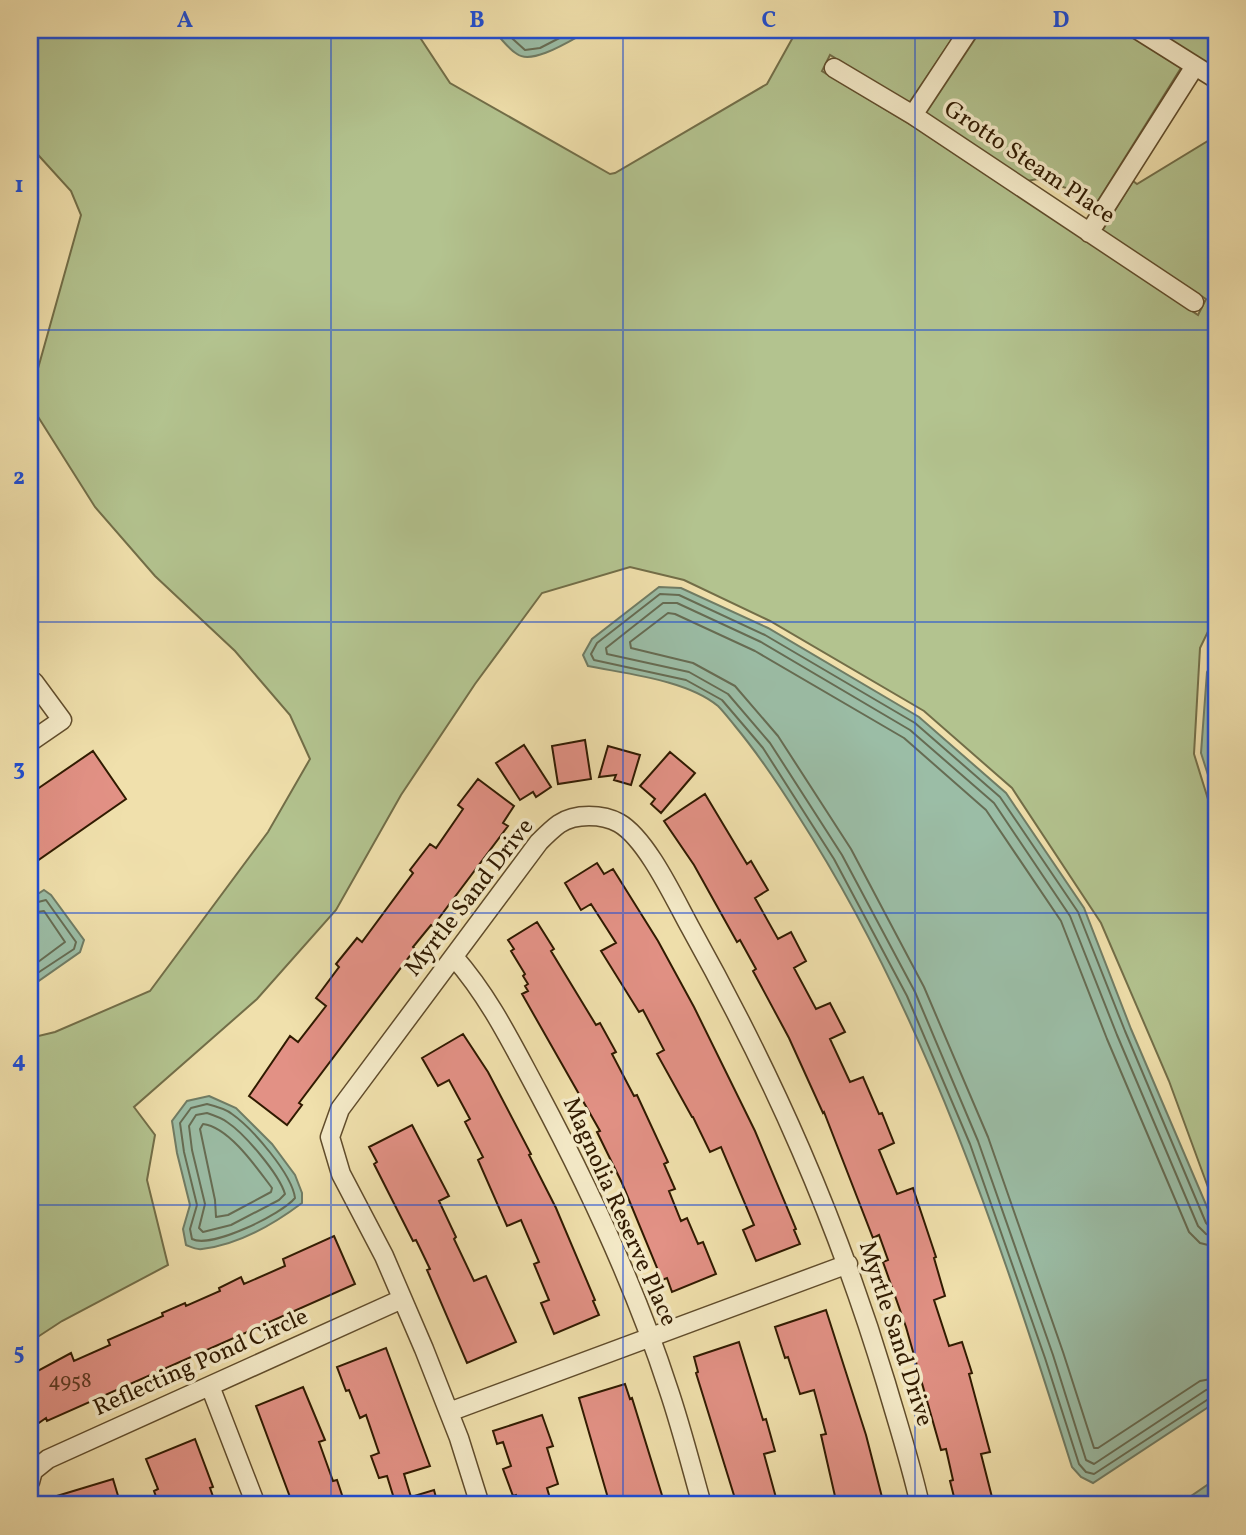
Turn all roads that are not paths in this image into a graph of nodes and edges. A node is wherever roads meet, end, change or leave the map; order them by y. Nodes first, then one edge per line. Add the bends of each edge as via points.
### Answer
1 (969, 30) edge
2 (1138, 30) edge
3 (1195, 66) junction
4 (834, 68) dead end
5 (1216, 79) edge
6 (913, 115) junction
7 (1089, 233) junction
8 (1194, 302) dead end
9 (30, 684) edge
10 (30, 742) edge
11 (454, 957) junction
12 (848, 1264) junction
13 (402, 1299) junction
14 (649, 1336) junction
15 (210, 1385) junction
16 (449, 1412) junction
17 (30, 1482) edge
18 (256, 1505) edge
19 (480, 1505) edge
20 (702, 1505) edge
21 (920, 1505) edge

1 - 6 street
2 - 3 street
3 - 5 street
3 - 7 street
4 - 6 street, Grotto Steam Place
6 - 7 street, Grotto Steam Place
7 - 8 street, Grotto Steam Place
9 - 10 street via 34,682 62,719
11 - 12 street, Myrtle Sand Drive via 539,842 560,823 599,816 621,824 662,876 752,1042
11 - 13 street, Myrtle Sand Drive via 340,1109 330,1138 341,1174
11 - 14 street, Magnolia Reserve Place via 478,984 555,1124
12 - 14 street
12 - 21 street, Myrtle Sand Drive
13 - 15 street, Reflecting Pond Circle
13 - 16 street, Myrtle Sand Drive
14 - 16 street
14 - 20 street, Magnolia Reserve Place
15 - 17 street, Reflecting Pond Circle via 48,1459 33,1471
15 - 18 street
16 - 19 street, Myrtle Sand Drive

